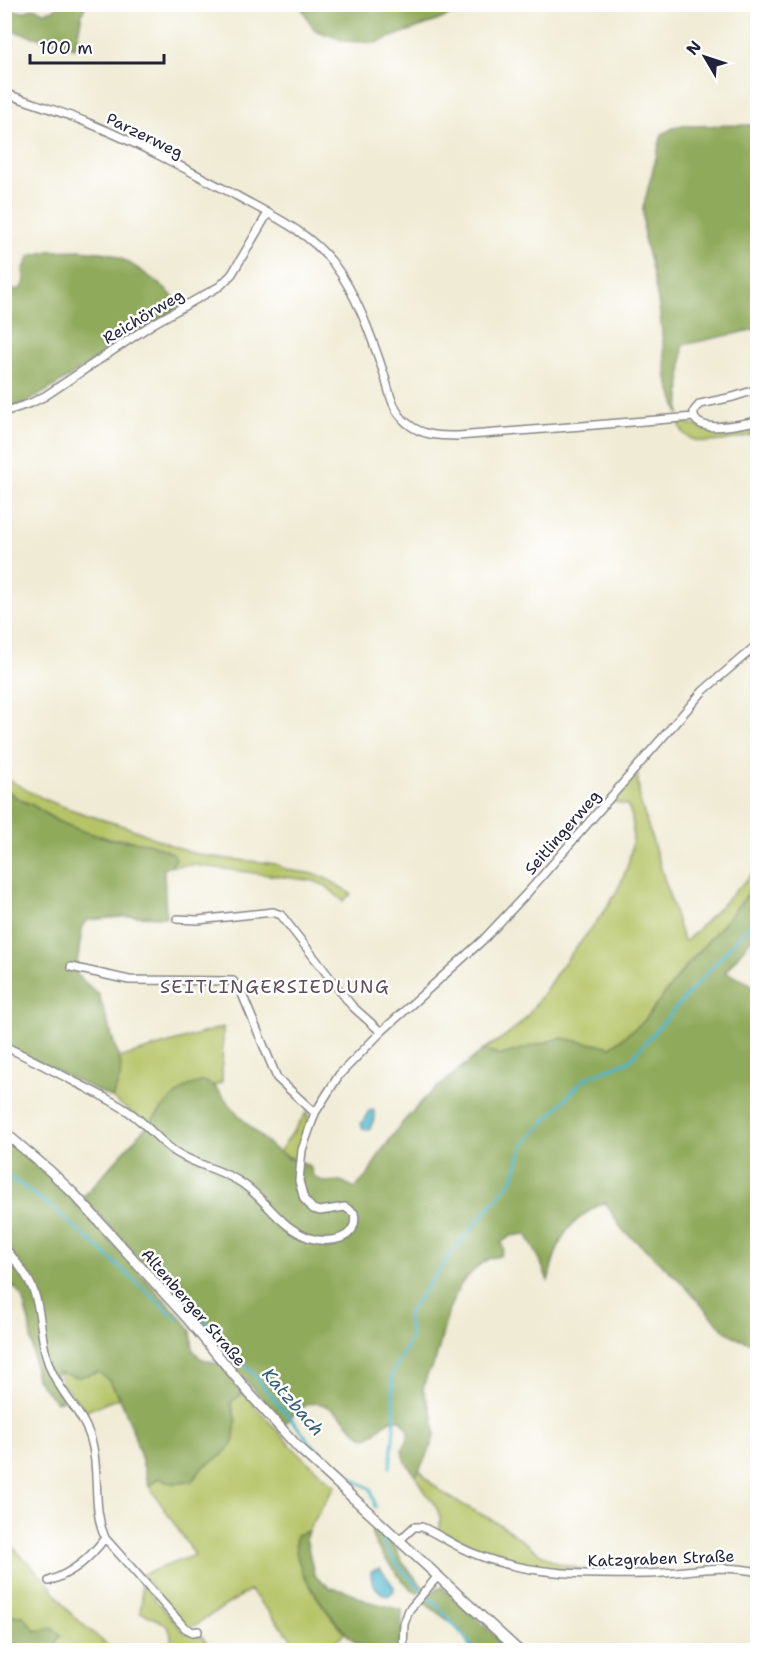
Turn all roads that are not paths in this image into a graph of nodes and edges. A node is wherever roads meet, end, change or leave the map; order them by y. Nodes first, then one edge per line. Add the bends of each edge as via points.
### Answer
1 (4, 93) edge
2 (268, 213) junction
3 (758, 389) edge
4 (4, 412) edge
5 (694, 417) junction
6 (758, 421) edge
7 (758, 644) edge
8 (177, 919) dead end
9 (71, 967) dead end
10 (381, 1032) junction
11 (4, 1046) edge
12 (315, 1113) junction
13 (4, 1132) edge
14 (4, 1246) edge
15 (105, 1538) junction
16 (400, 1540) junction
17 (758, 1572) edge
18 (438, 1576) junction
19 (49, 1581) dead end
20 (198, 1631) dead end
21 (403, 1650) edge
22 (518, 1650) edge

1 - 2 street, Parzerweg via 115,135
2 - 4 street, Reichörweg via 237,266 220,286 151,325 38,400
2 - 5 street, Parzerweg via 313,242 334,265 370,336 392,402 402,418 416,429 438,436 459,436
3 - 5 street via 700,404
5 - 6 street via 704,426 716,427
7 - 10 street, Seitlingerweg via 680,715 491,932
8 - 10 street via 273,912 281,915 352,1006
9 - 12 street via 129,980 233,981 240,989 277,1078
10 - 12 street, Seitlingerweg via 339,1075
11 - 12 street, Seitlingerweg via 117,1104 179,1154 246,1185 274,1216 293,1230 329,1242 350,1232 355,1218 345,1207 313,1209 300,1191 302,1149
13 - 16 street, Altenberger Straße via 74,1194 299,1448
14 - 15 street via 34,1291 52,1373 88,1431 100,1526
15 - 19 street via 81,1565
15 - 20 street via 185,1628
16 - 17 street, Katzgraben Straße via 414,1527 422,1527 490,1560 555,1572 656,1574 717,1567
16 - 18 street, Altenberger Straße
18 - 21 street via 409,1610
18 - 22 street, Altenberger Straße

